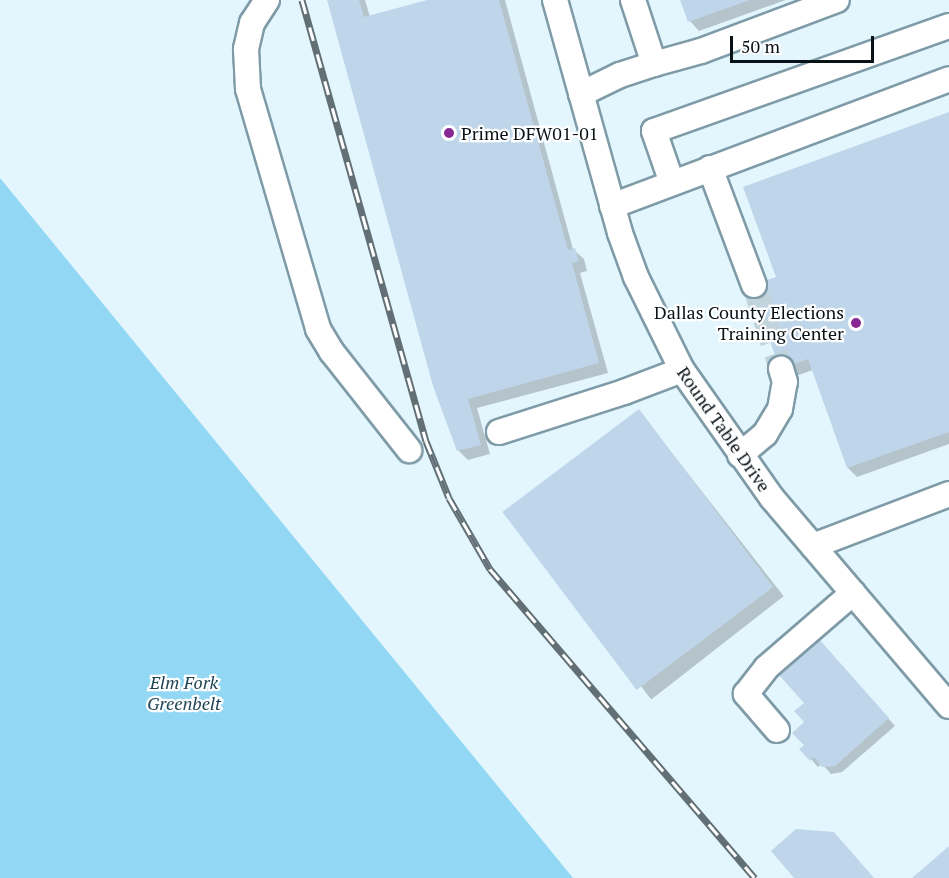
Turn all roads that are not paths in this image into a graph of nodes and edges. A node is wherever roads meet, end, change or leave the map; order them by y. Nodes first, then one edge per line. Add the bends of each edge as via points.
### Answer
1 (267, 0) edge
2 (555, 0) edge
3 (633, 0) edge
4 (837, 0) edge
5 (949, 26) edge
6 (654, 63) junction
7 (949, 79) edge
8 (581, 94) junction
9 (710, 168) junction
10 (672, 183) junction
11 (612, 206) junction
12 (753, 285) tunnel mouth
13 (781, 369) tunnel mouth
14 (682, 370) junction
15 (499, 432) dead end
16 (409, 450) dead end
17 (740, 455) junction
18 (949, 494) edge
19 (813, 546) junction
20 (853, 593) junction
21 (947, 700) edge
22 (777, 730) dead end

1 - 16 street via 252,23 246,49 248,89 318,329
2 - 8 street, Round Table Drive
3 - 6 street
4 - 6 street via 700,51
5 - 10 street via 654,131
6 - 8 street
7 - 9 street
8 - 11 street, Round Table Drive
9 - 10 street
9 - 12 street
10 - 11 street
11 - 14 street, Round Table Drive via 636,277
13 - 17 street via 785,382 780,409 765,434
14 - 15 street
14 - 17 street, Round Table Drive
17 - 19 street, Round Table Drive
18 - 19 street
19 - 20 street, Round Table Drive
20 - 21 street, Round Table Drive
20 - 22 street via 766,668 746,694

